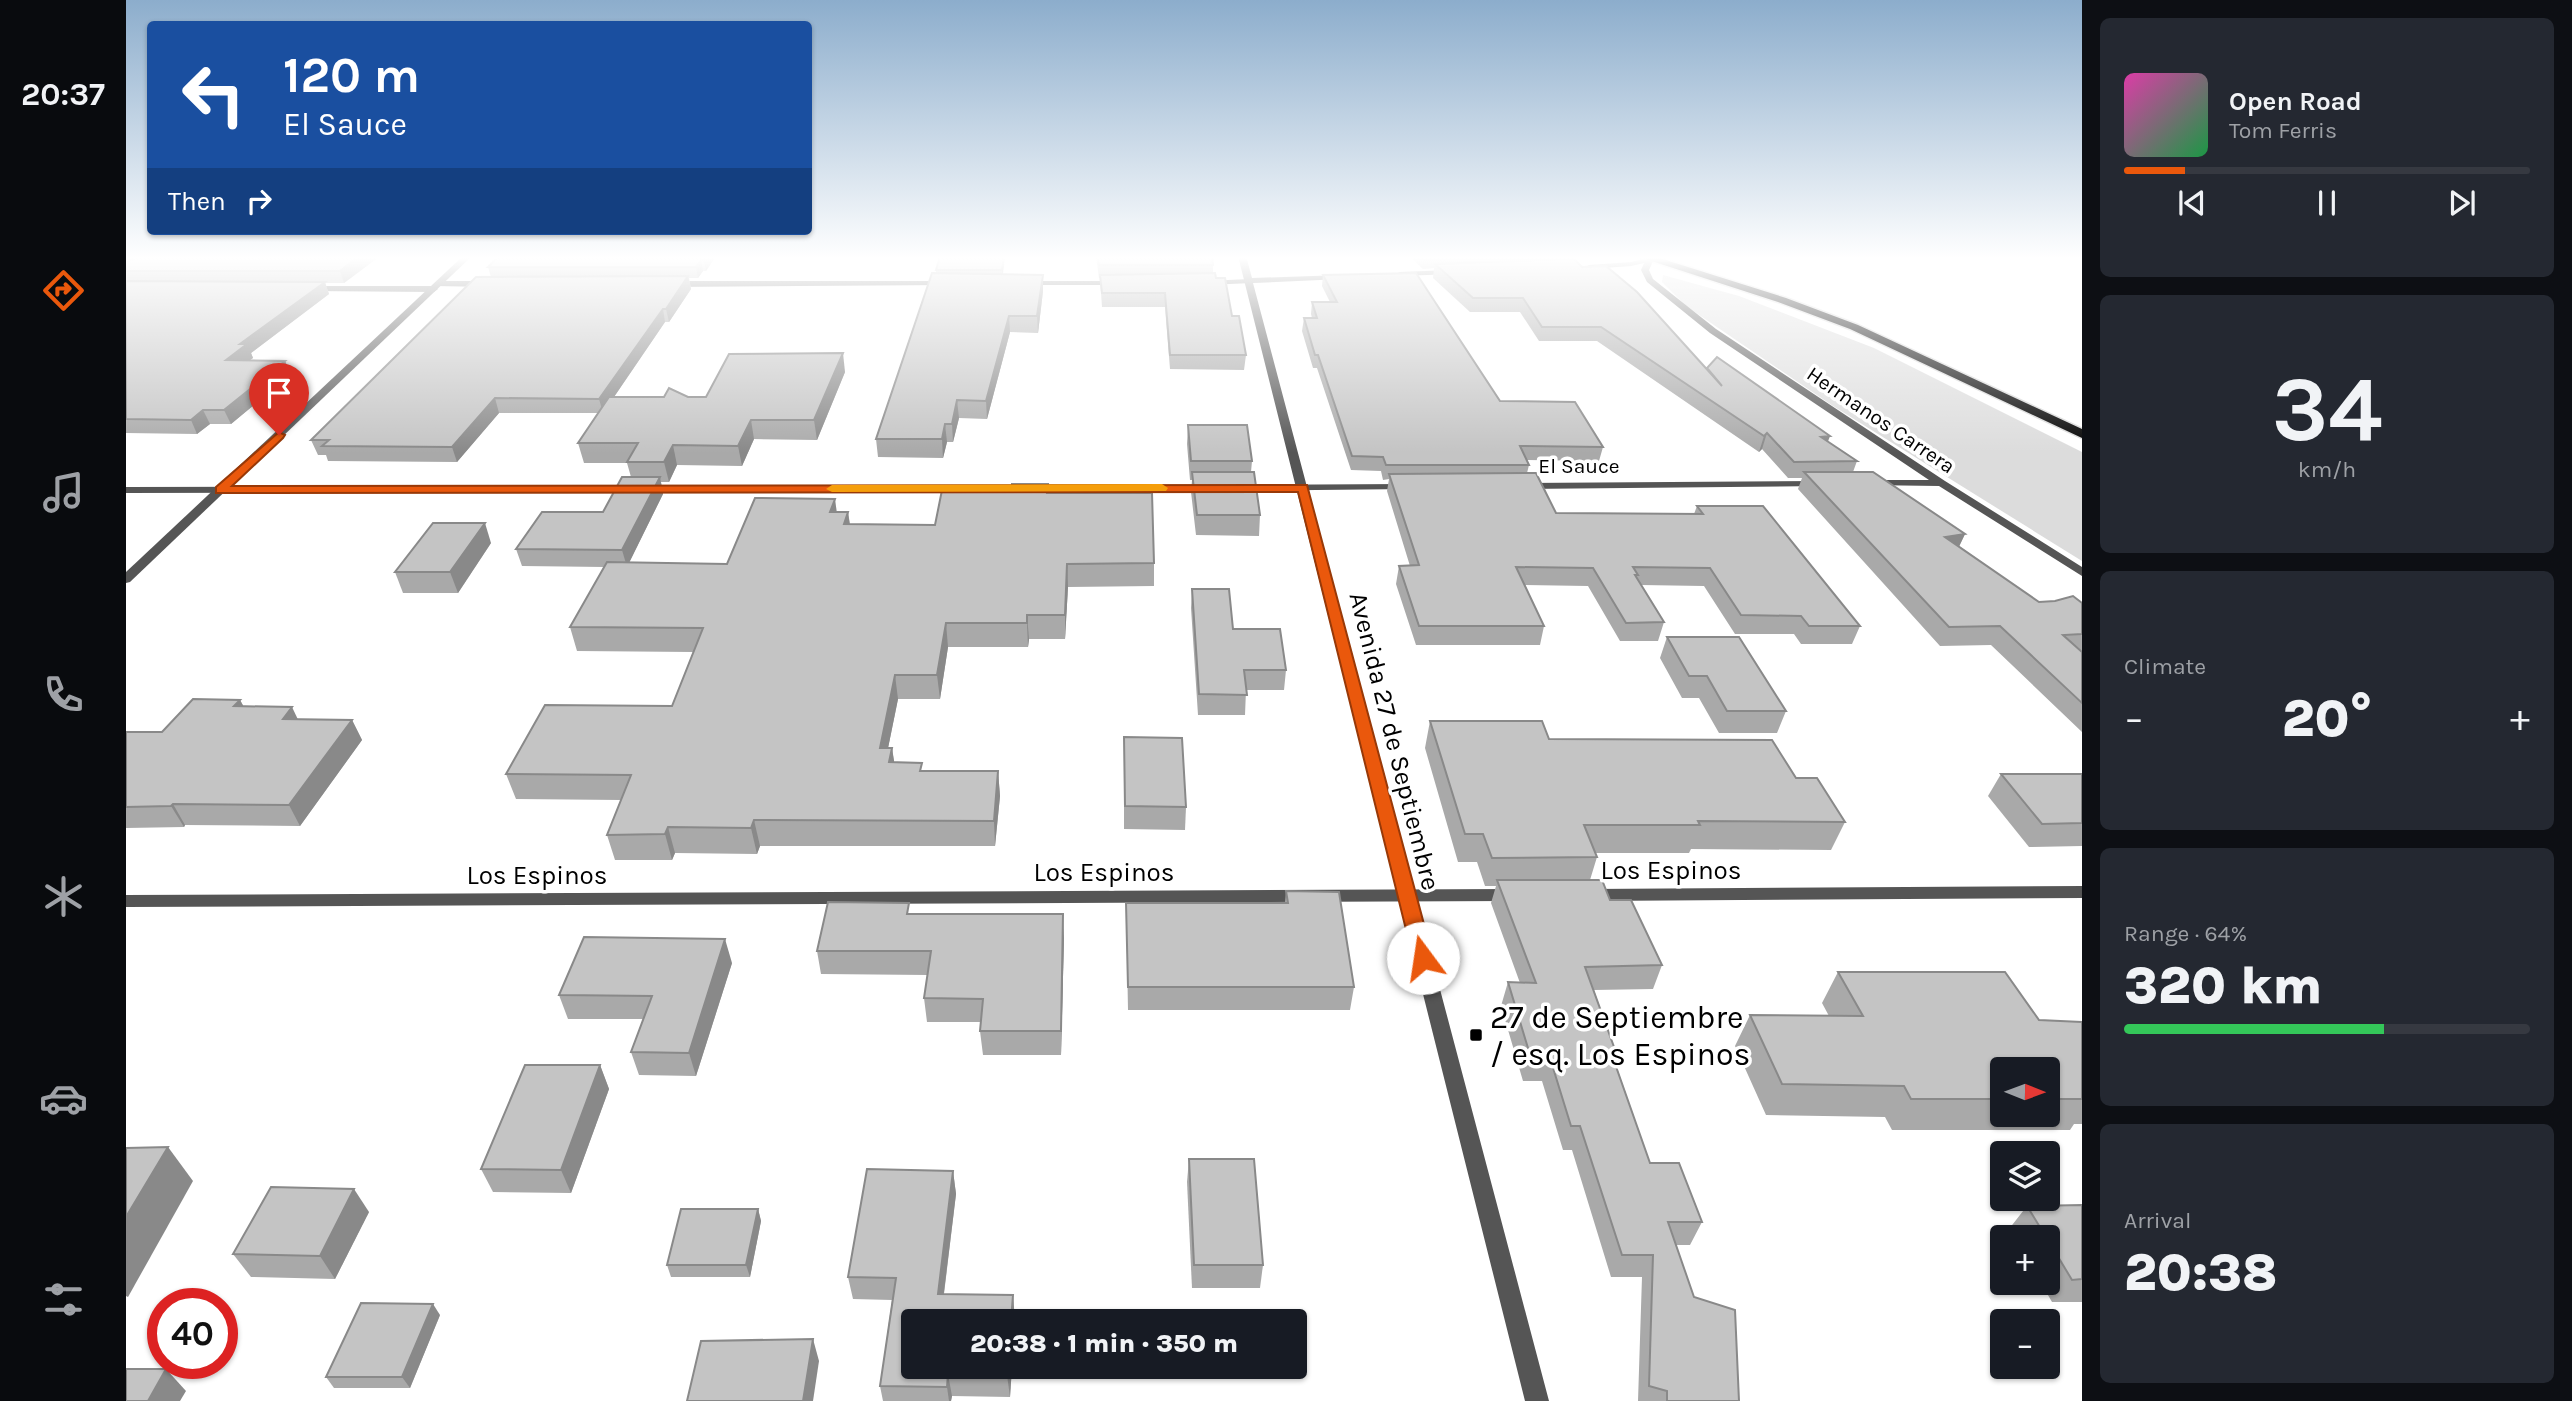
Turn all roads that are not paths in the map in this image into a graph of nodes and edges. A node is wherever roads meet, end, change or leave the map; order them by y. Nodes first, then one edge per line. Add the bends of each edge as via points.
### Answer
1 (399, 321) edge
2 (1260, 321) edge
3 (1701, 321) edge
4 (1839, 321) edge
5 (2082, 434) edge
6 (1941, 483) junction
7 (1833, 484) edge
8 (1861, 484) edge
9 (1512, 486) edge
10 (1414, 487) edge
11 (1303, 488) junction
12 (126, 490) edge
13 (220, 490) junction
14 (2082, 572) edge
15 (126, 579) edge
16 (2082, 892) edge
17 (1407, 895) junction
18 (1530, 895) edge
19 (1571, 895) edge
20 (126, 901) edge
21 (1537, 1401) edge

1 - 13 street
2 - 11 street, Avenida 27 de Septiembre
3 - 6 street, Hermanos Carrera
4 - 5 main road
6 - 8 street
6 - 14 street, Hermanos Carrera
7 - 9 street, El Sauce
10 - 11 street
11 - 13 street
11 - 17 street, Avenida 27 de Septiembre
12 - 13 street
13 - 15 street
16 - 19 street, Los Espinos
17 - 18 street, Los Espinos
17 - 20 street, Los Espinos
17 - 21 street, Avenida 27 de Septiembre

